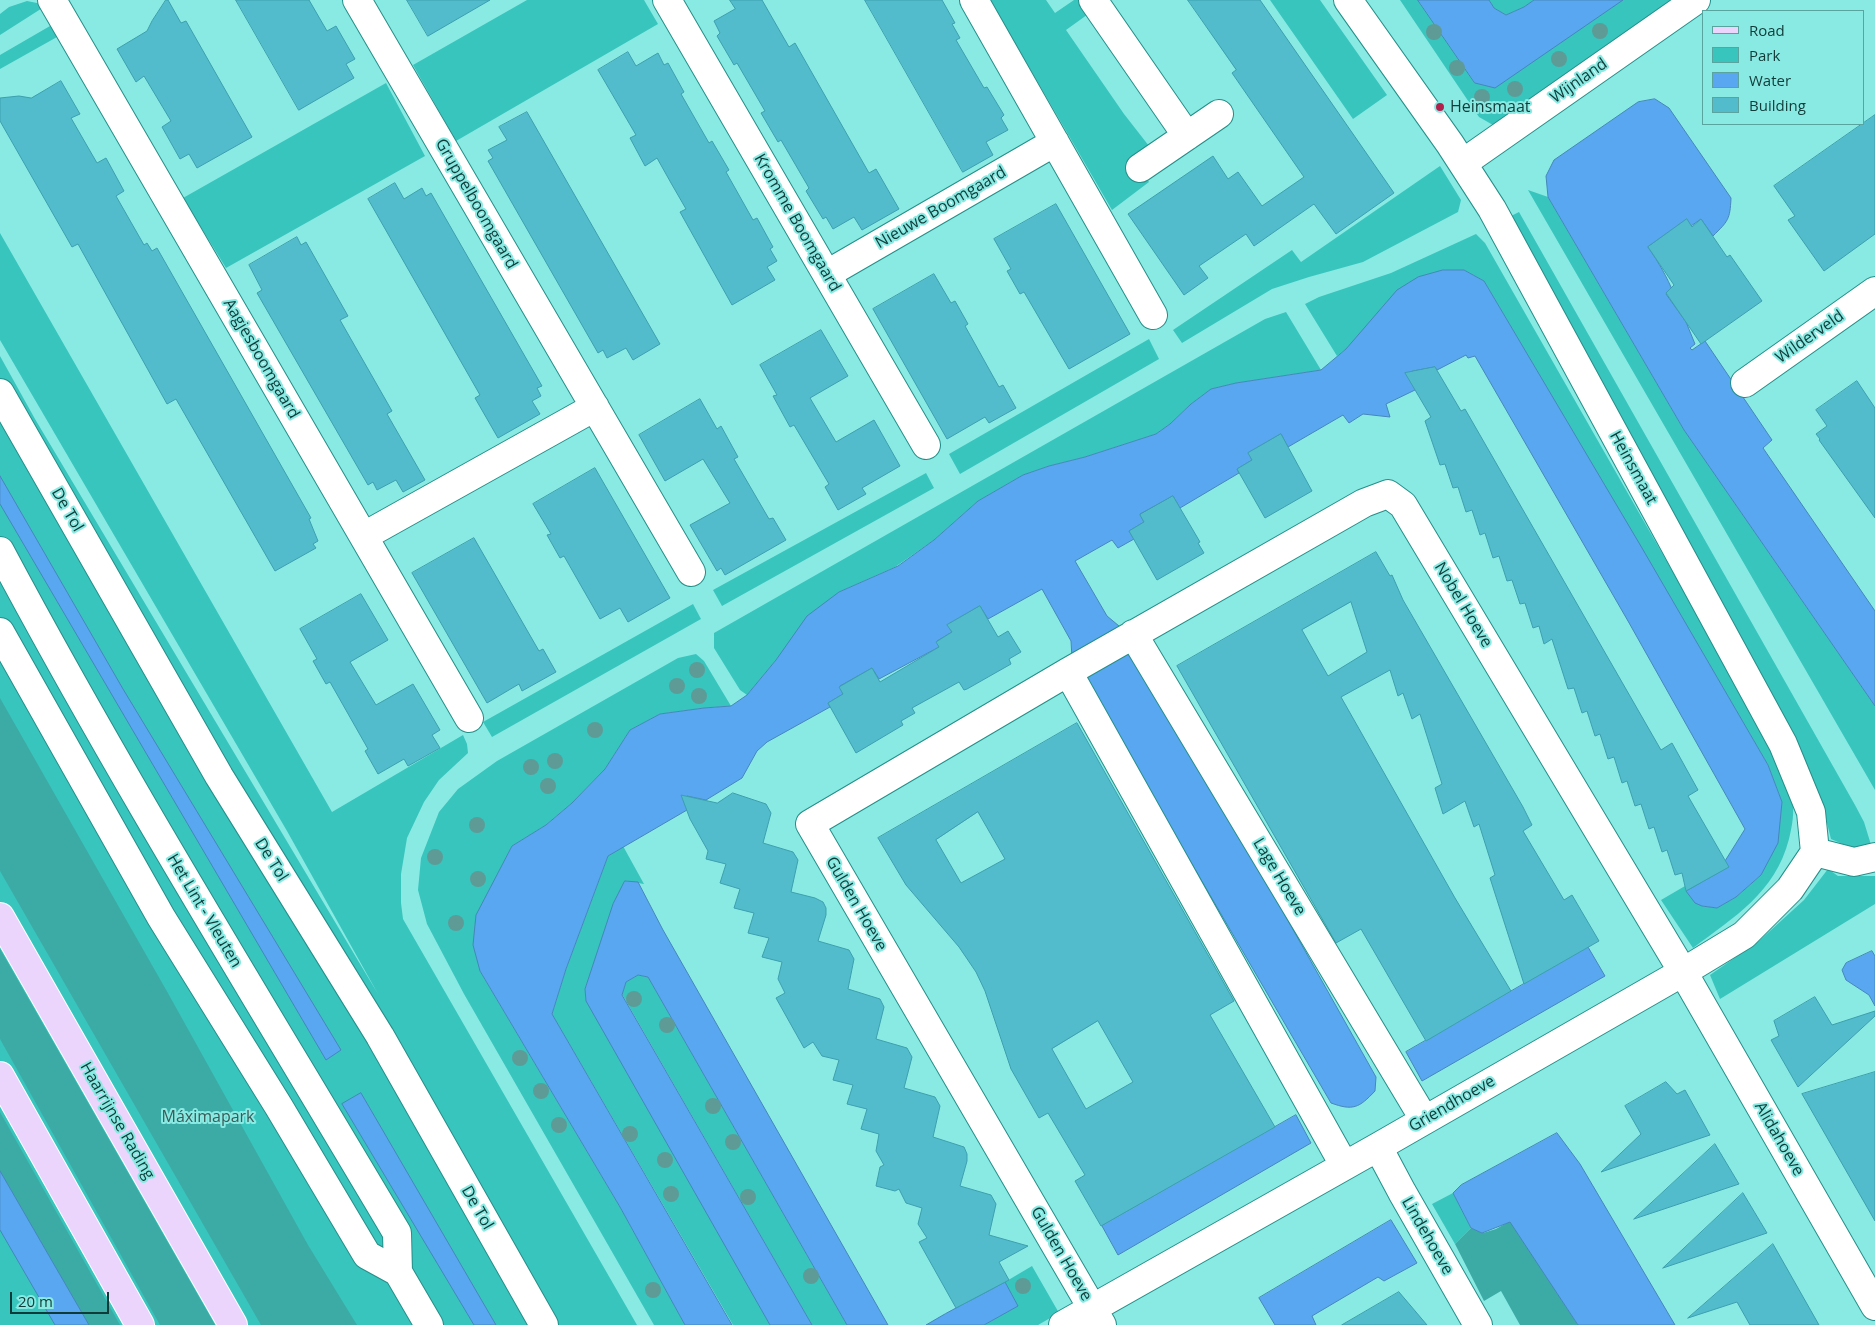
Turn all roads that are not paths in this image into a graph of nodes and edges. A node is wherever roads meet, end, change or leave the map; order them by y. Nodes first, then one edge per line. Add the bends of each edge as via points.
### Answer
1 (52, 0) edge
2 (357, 0) edge
3 (667, 0) edge
4 (974, 0) edge
5 (1093, 0) edge
6 (1348, 0) edge
7 (1696, 0) edge
8 (1219, 114) dead end
9 (1187, 136) junction
10 (1055, 142) junction
11 (1463, 163) junction
12 (1140, 168) dead end
13 (827, 274) junction
14 (1872, 301) edge
15 (1153, 314) dead end
16 (1745, 383) dead end
17 (0, 393) edge
18 (594, 407) junction
19 (926, 445) dead end
20 (364, 536) junction
21 (0, 551) edge
22 (691, 572) dead end
23 (0, 632) edge
24 (1131, 636) junction
25 (60, 664) junction
26 (1071, 670) junction
27 (26, 681) junction
28 (469, 718) dead end
29 (1815, 852) junction
30 (1875, 857) edge
31 (196, 899) junction
32 (0, 916) edge
33 (161, 917) junction
34 (1683, 972) junction
35 (0, 1076) edge
36 (306, 1081) junction
37 (279, 1107) junction
38 (1424, 1119) junction
39 (1378, 1146) junction
40 (1344, 1165) junction
41 (398, 1272) junction
42 (1875, 1306) edge
43 (1097, 1316) edge
44 (140, 1325) edge
45 (233, 1325) edge
46 (429, 1325) edge
47 (544, 1325) edge
48 (1063, 1325) edge
49 (1478, 1325) edge

1 - 20 street, Aagjesboomgaard
2 - 18 street, Gruppelboomgaard
3 - 13 street, Kromme Boomgaard
4 - 10 street
5 - 9 street
6 - 11 street, Heinsmaat
7 - 11 street, Wijnland
8 - 9 street
9 - 12 street
10 - 13 street, Nieuwe Boomgaard
10 - 15 street
11 - 29 street, Heinsmaat via 1492,209 1783,744 1811,812
13 - 19 street, Kromme Boomgaard
14 - 16 street, Wilderveld
17 - 47 street, De Tol via 219,776 380,1036
18 - 20 street
18 - 22 street, Gruppelboomgaard
20 - 28 street, Aagjesboomgaard
21 - 25 street, Het Lint - Vleuten
23 - 27 street
24 - 26 street, Gulden Hoeve
24 - 34 street, Nobel Hoeve via 1364,503 1388,494 1403,504
24 - 38 street, Lage Hoeve
25 - 27 street
25 - 31 street, Het Lint - Vleuten
26 - 40 street
26 - 43 street, Gulden Hoeve via 810,824
27 - 33 street
29 - 30 street via 1854,862
29 - 34 street, Griendhoeve via 1790,889 1744,935
31 - 33 street
31 - 36 street, Het Lint - Vleuten
32 - 45 main road, Haarrijnse Rading
33 - 37 street
34 - 38 street, Griendhoeve
34 - 42 street, Alidahoeve
35 - 44 main road
36 - 37 street
36 - 41 street, Het Lint - Vleuten via 397,1234
37 - 41 street via 367,1255
38 - 39 street, Griendhoeve
39 - 40 street, Griendhoeve
39 - 49 street, Lindehoeve
40 - 43 street, Griendhoeve
41 - 46 street, Het Lint - Vleuten
43 - 48 street, Griendhoeve

